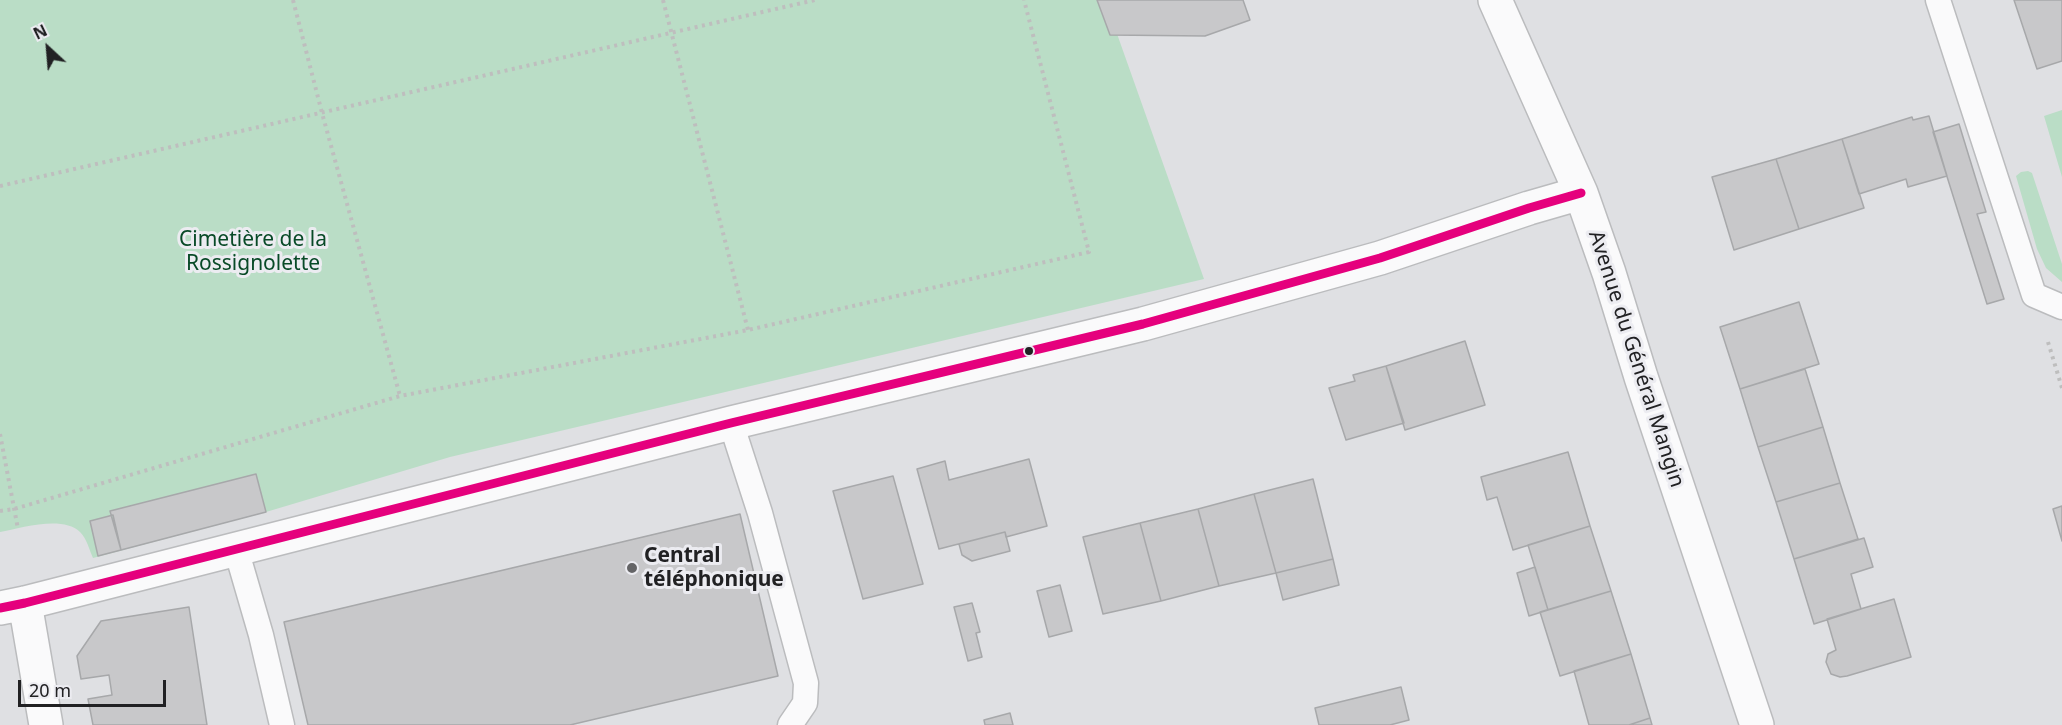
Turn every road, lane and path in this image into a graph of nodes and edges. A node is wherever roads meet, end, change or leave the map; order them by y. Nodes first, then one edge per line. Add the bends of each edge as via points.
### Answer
1 (293, 0) edge
2 (663, 0) edge
3 (815, 0) edge
4 (1024, 0) edge
5 (1495, 0) edge
6 (1938, 0) edge
7 (671, 33) junction
8 (322, 113) junction
9 (0, 186) edge
10 (1581, 193) junction
11 (2062, 307) edge
12 (748, 330) junction
13 (400, 396) junction
14 (731, 423) junction
15 (0, 434) edge
16 (14, 509) junction
17 (0, 511) edge
18 (18, 529) dead end
19 (236, 549) junction
20 (13, 606) edge
21 (46, 725) edge
22 (282, 725) edge
23 (790, 725) edge
24 (1757, 725) edge

1 - 8 path
2 - 7 path
3 - 7 path
4 - 12 path via 1089,252
5 - 10 street, Avenue du Général Mangin
6 - 11 lane via 2034,295
7 - 8 path
7 - 12 path
8 - 9 path
8 - 13 path
10 - 14 street via 1380,258 1143,324
10 - 24 street, Avenue du Général Mangin
12 - 13 path
13 - 16 path
14 - 19 street
14 - 23 lane via 806,683 805,703
15 - 16 path
16 - 17 path
16 - 18 path
19 - 20 street
19 - 22 lane
20 - 21 street

